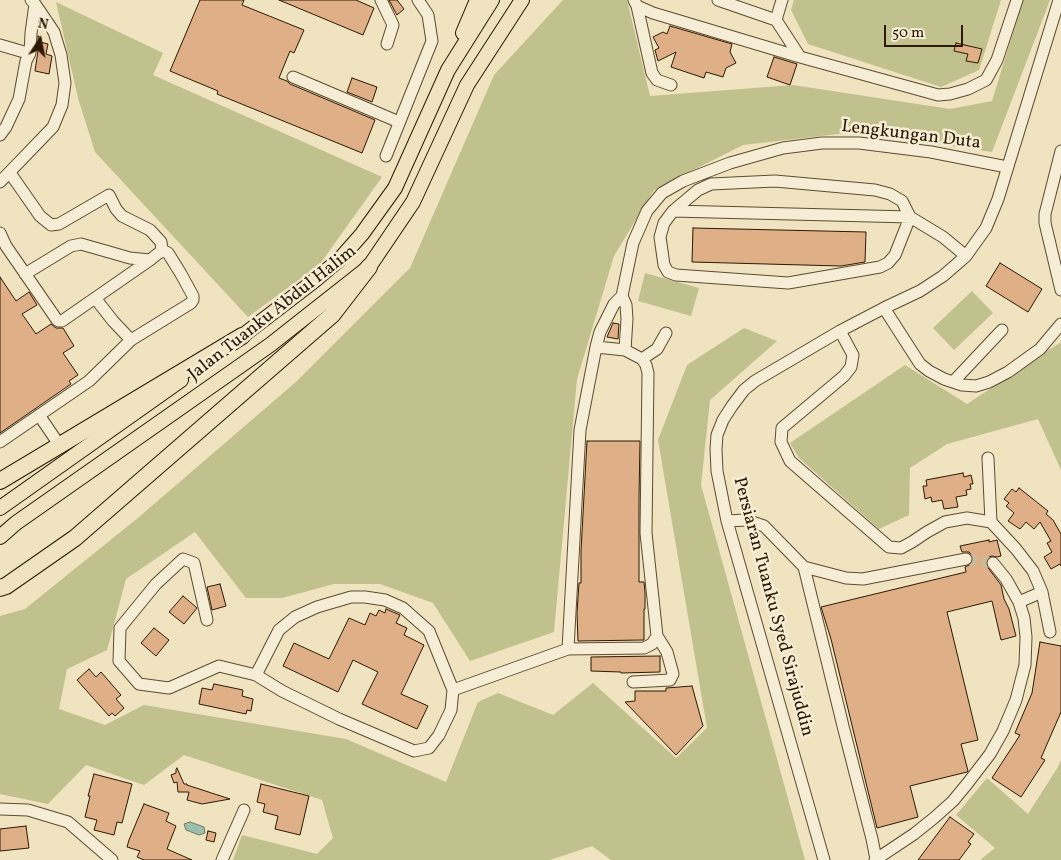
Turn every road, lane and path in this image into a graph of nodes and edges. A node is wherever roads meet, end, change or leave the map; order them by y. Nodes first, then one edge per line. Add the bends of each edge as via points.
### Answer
1 (381, 0) edge
2 (418, 0) edge
3 (477, 0) edge
4 (492, 0) edge
5 (522, 0) edge
6 (718, 0) edge
7 (782, 0) edge
8 (1017, 0) edge
9 (1060, 0) edge
10 (31, 1) edge
11 (636, 3) edge
12 (776, 20) junction
13 (387, 44) dead end
14 (0, 45) edge
15 (25, 56) junction
16 (800, 57) junction
17 (448, 70) junction
18 (293, 77) dead end
19 (670, 85) dead end
20 (399, 122) junction
21 (0, 135) edge
22 (1061, 151) edge
23 (386, 156) dead end
24 (1007, 167) junction
25 (10, 173) junction
26 (1057, 181) edge
27 (0, 182) edge
28 (673, 211) junction
29 (910, 217) junction
30 (0, 233) edge
31 (1049, 242) junction
32 (1061, 246) edge
33 (3, 248) edge
34 (162, 252) junction
35 (966, 256) junction
36 (150, 260) junction
37 (369, 268) junction
38 (25, 274) junction
39 (1061, 290) edge
40 (622, 296) junction
41 (95, 298) junction
42 (884, 308) junction
43 (1061, 324) edge
44 (1002, 330) dead end
45 (840, 331) junction
46 (666, 333) dead end
47 (242, 336) junction
48 (131, 340) junction
49 (596, 347) junction
50 (625, 350) junction
51 (642, 359) junction
52 (953, 382) junction
53 (39, 415) junction
54 (0, 442) edge
55 (60, 446) junction
56 (988, 458) dead end
57 (0, 481) edge
58 (0, 508) edge
59 (727, 521) junction
60 (990, 522) junction
61 (0, 537) edge
62 (966, 558) tunnel mouth
63 (993, 564) tunnel mouth
64 (804, 567) junction
65 (3, 587) edge
66 (1042, 592) junction
67 (1019, 602) junction
68 (207, 620) dead end
69 (1050, 632) dead end
70 (657, 636) junction
71 (568, 649) junction
72 (256, 675) junction
73 (633, 682) dead end
74 (453, 690) junction
75 (0, 809) edge
76 (244, 810) dead end
77 (112, 860) edge
78 (222, 860) edge
79 (824, 860) edge
80 (875, 860) edge

1 - 13 street via 393,25
2 - 20 street via 428,15 432,41
3 - 17 main road
4 - 17 main road, Jalan Tuanku Abdul Halim
5 - 37 main road, Jalan Tuanku Abdul Halim via 467,85 413,202
6 - 12 street
7 - 12 street
8 - 16 street via 997,60 986,80 950,94 938,95
9 - 24 street, Persiaran Tuanku Syed Sirajuddin
10 - 15 street via 30,53
10 - 25 street via 54,32 65,83 54,127
11 - 16 street via 652,13
11 - 19 street via 652,73 657,80
12 - 16 street
14 - 15 street
15 - 21 street via 19,99
17 - 47 main road, Jalan Tuanku Abdul Halim via 395,188 362,234 340,259
18 - 20 street
20 - 23 street
22 - 26 street
24 - 35 street, Persiaran Tuanku Syed Sirajuddin via 986,228
24 - 40 street, Lengkungan Duta via 931,152 859,143 783,148 730,163 683,181 662,193 647,211 633,243
25 - 27 street
25 - 34 street via 50,225 59,224 108,195 122,216 150,230 161,242
26 - 31 street via 1045,214
28 - 29 street
28 - 29 street via 698,190 711,184 774,181 875,190 902,201
28 - 29 street via 664,223 660,237 668,272 788,283 880,267 895,255
29 - 35 street
30 - 33 street
31 - 32 street
31 - 39 street
33 - 38 street
34 - 36 street
34 - 48 street via 168,253 193,300
35 - 42 street, Persiaran Tuanku Syed Sirajuddin via 920,291
36 - 38 street via 120,256 81,244 71,246
36 - 41 street
37 - 61 main road, Jalan Tuanku Abdul Halim via 270,345
37 - 65 highway via 332,315 75,538
38 - 41 street via 56,320 62,321
40 - 49 street via 614,304
40 - 50 street via 627,319
41 - 48 street
42 - 45 street, Persiaran Tuanku Syed Sirajuddin
42 - 52 street via 920,364
43 - 52 street via 1040,349 1008,372 976,386
44 - 52 street
45 - 59 street, Persiaran Tuanku Syed Sirajuddin via 755,381 744,390 723,420 716,449
45 - 60 street via 853,355 851,367 782,428 781,442 790,461 889,547 901,548 945,522 967,518
46 - 51 street via 657,349
47 - 55 highway
47 - 58 main road, Jalan Tuanku Abdul Halim
48 - 53 street via 89,381
49 - 50 street
49 - 71 street via 580,430
50 - 51 street
51 - 70 street via 648,373 646,532
53 - 54 street
53 - 55 street
55 - 57 highway
56 - 60 street
59 - 64 street via 746,520 764,526
59 - 79 street, Persiaran Tuanku Syed Sirajuddin
60 - 66 street via 1033,571
62 - 64 street via 863,579
63 - 67 street
64 - 80 street
66 - 67 street
66 - 69 street
67 - 80 street via 1026,636 1025,665 1016,700 1003,731 990,754 953,801 914,834
68 - 72 street via 194,563 183,559 156,584 120,628 119,661 139,684 169,688 219,666
70 - 71 street via 644,648
70 - 73 street via 667,652 673,674 670,680
71 - 74 street
72 - 74 street via 339,719 414,751 429,748 439,735 451,710
72 - 74 street via 279,630 295,617 351,597 365,597 385,600 403,608 429,630
75 - 77 street via 28,810 68,822
76 - 78 street

